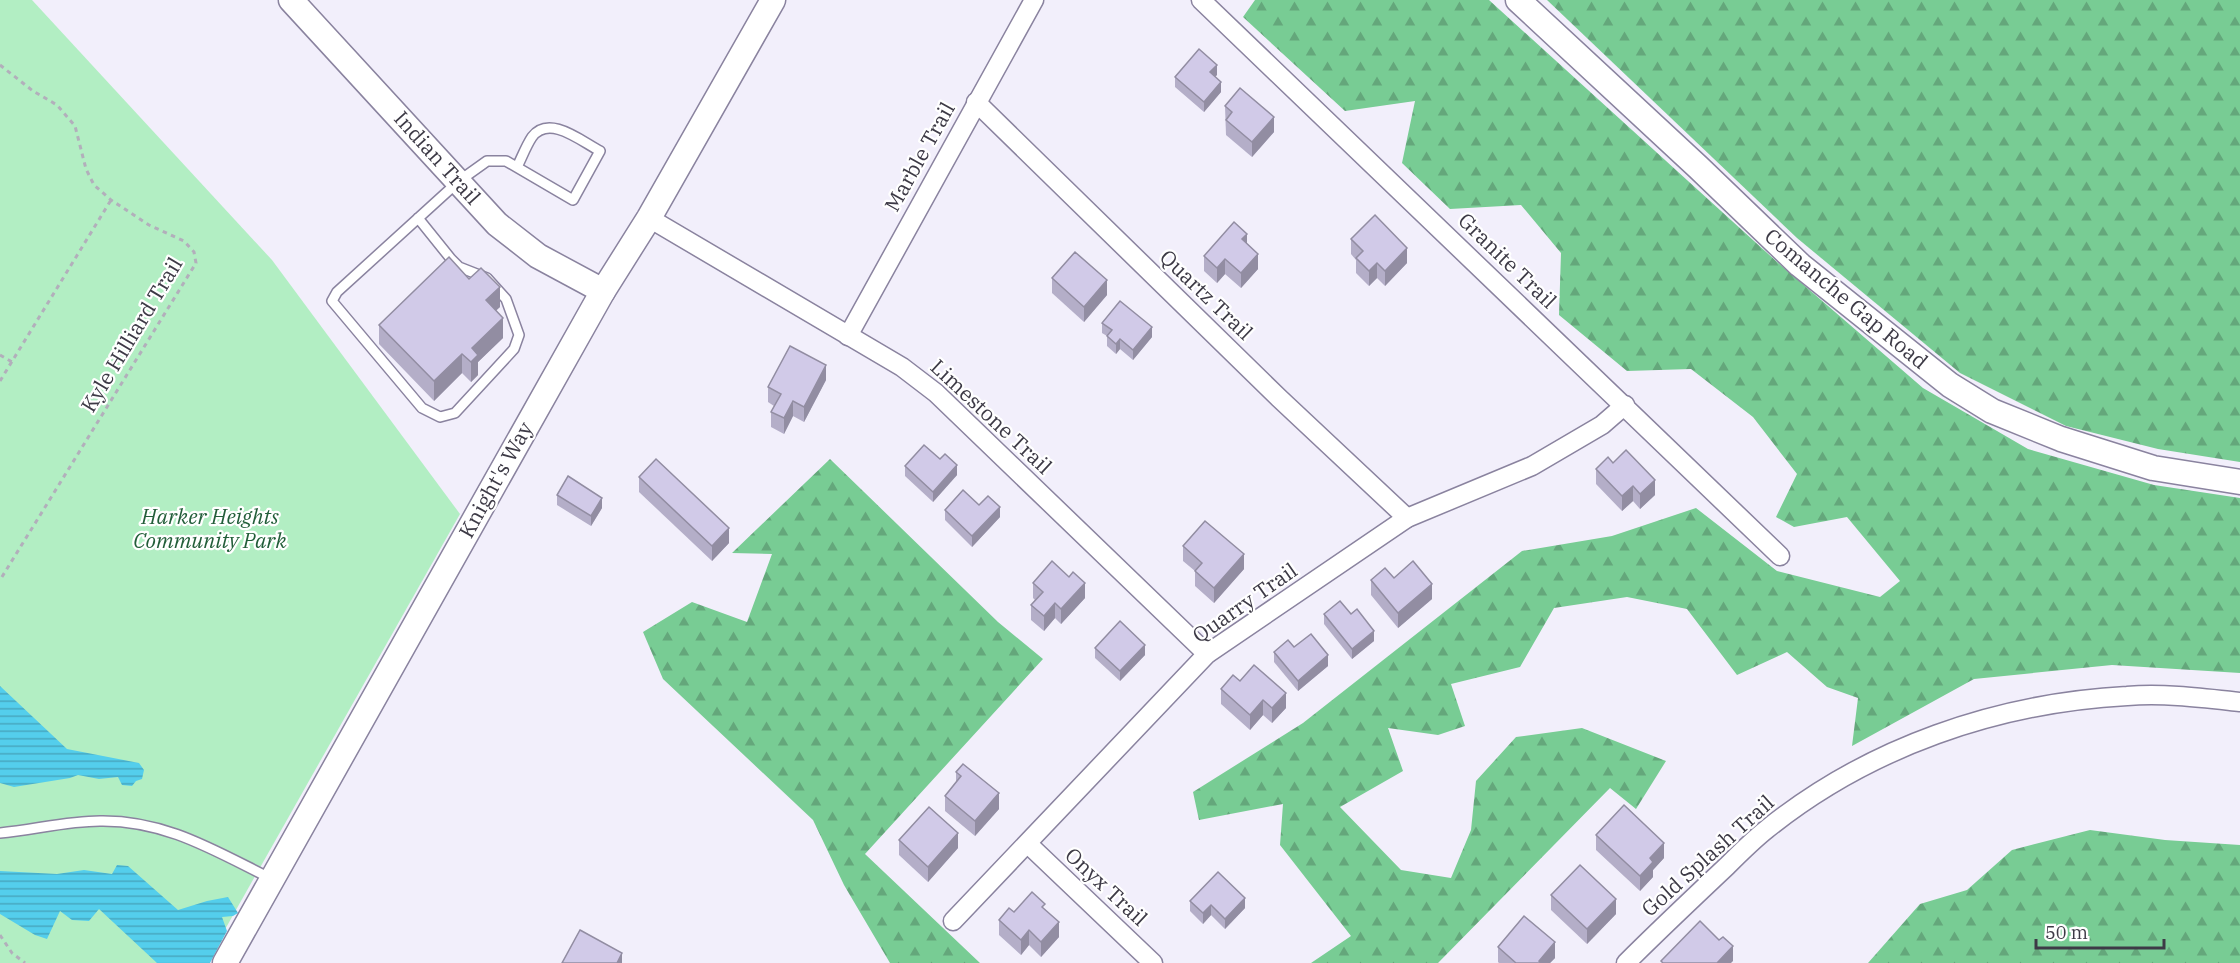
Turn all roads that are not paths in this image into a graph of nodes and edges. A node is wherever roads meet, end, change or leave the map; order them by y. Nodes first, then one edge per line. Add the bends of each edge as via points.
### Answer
1 (291, 0) edge
2 (773, 0) edge
3 (1034, 0) edge
4 (1201, 0) edge
5 (1518, 0) edge
6 (976, 102) junction
7 (517, 167) junction
8 (459, 180) junction
9 (418, 218) junction
10 (649, 218) junction
11 (603, 291) junction
12 (848, 336) junction
13 (1625, 405) junction
14 (2240, 482) edge
15 (1407, 518) junction
16 (1780, 556) dead end
17 (1207, 654) junction
18 (2240, 702) edge
19 (0, 833) edge
20 (1028, 844) junction
21 (272, 879) junction
22 (953, 921) dead end
23 (225, 963) edge
24 (1153, 963) edge
25 (1626, 963) edge

1 - 8 street, Indian Trail
2 - 10 street, Knight's Way
3 - 6 street, Marble Trail
4 - 13 street, Granite Trail
5 - 14 street, Comanche Gap Road via 1800,265 1950,385 1992,411 2061,440 2153,468
6 - 12 street, Marble Trail
6 - 15 street, Quartz Trail
7 - 7 lane via 573,200 600,151 551,127 542,128 533,136
7 - 8 lane via 506,161 487,160
8 - 9 lane
8 - 11 street, Indian Trail via 497,224 538,256
9 - 9 lane via 337,292 332,302 423,408 440,417 455,413 514,349 519,335 506,299 487,278 459,267
10 - 11 street, Knight's Way
10 - 12 street, Limestone Trail
11 - 21 street, Knight's Way
12 - 17 street, Limestone Trail via 903,367 936,393
13 - 15 street, Quarry Trail via 1602,425 1532,466
13 - 16 street, Granite Trail
15 - 17 street, Quarry Trail
17 - 20 street, Quarry Trail
18 - 25 street, Gold Splash Trail via 2128,695 2050,704 2008,712 1917,741 1860,767 1766,829
19 - 21 lane via 75,822 135,823 180,833
20 - 22 street, Quarry Trail
20 - 24 street, Onyx Trail
21 - 23 street, Knight's Way

